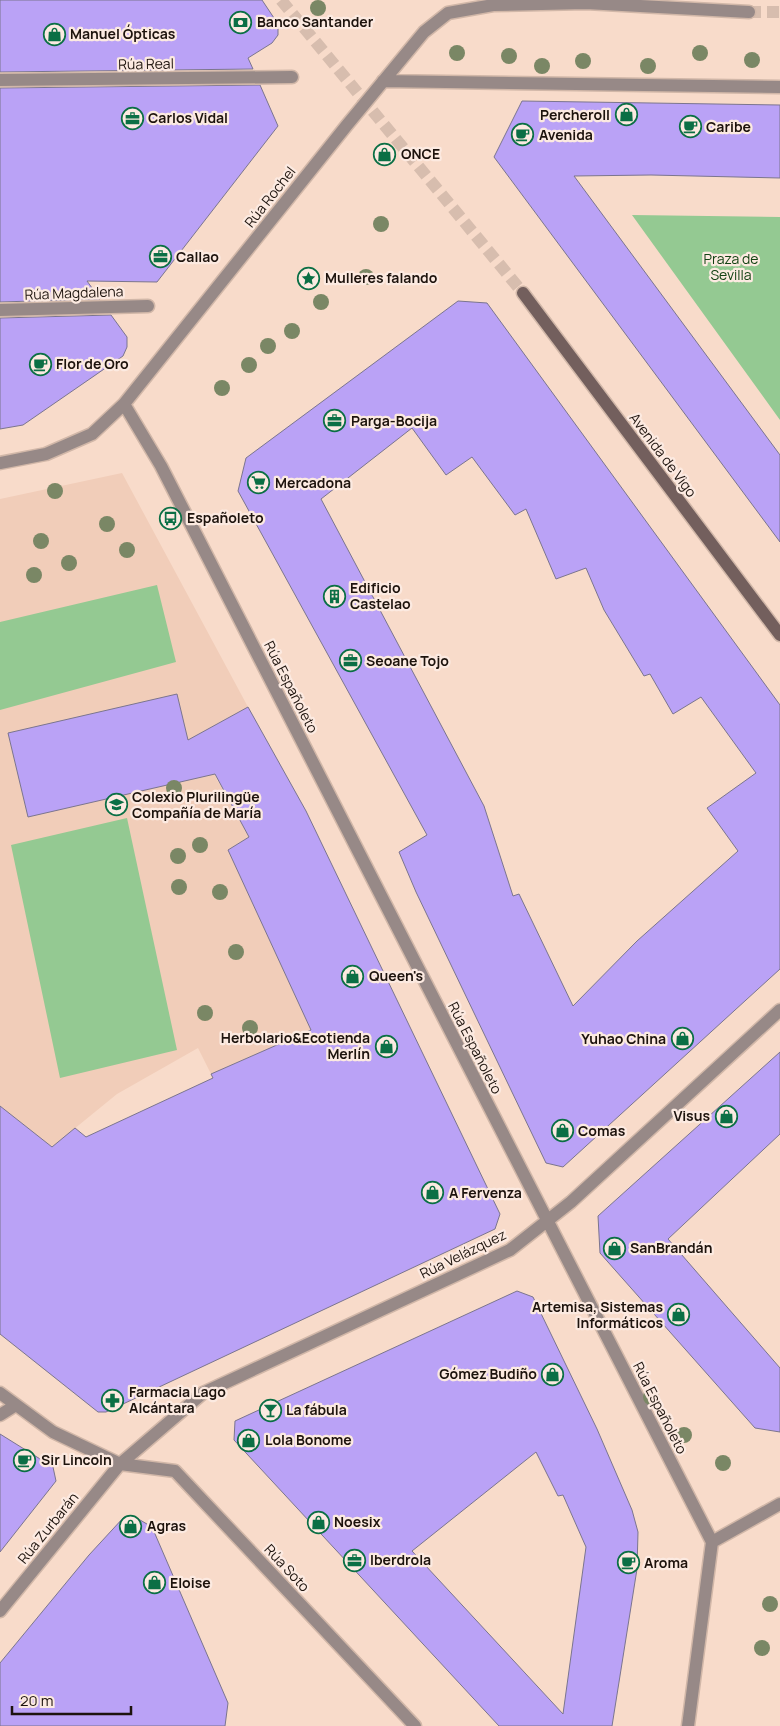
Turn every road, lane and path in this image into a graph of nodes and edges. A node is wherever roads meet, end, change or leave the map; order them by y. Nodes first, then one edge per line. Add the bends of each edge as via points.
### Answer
1 (749, 12) tunnel mouth
2 (292, 77) dead end
3 (0, 80) edge
4 (383, 81) junction
5 (780, 87) edge
6 (522, 293) tunnel mouth
7 (148, 306) dead end
8 (0, 310) edge
9 (124, 404) junction
10 (0, 463) edge
11 (780, 635) edge
12 (780, 1010) edge
13 (547, 1221) junction
14 (0, 1393) edge
15 (16, 1405) junction
16 (0, 1415) edge
17 (120, 1464) junction
18 (780, 1504) edge
19 (712, 1542) junction
20 (0, 1611) edge
21 (415, 1726) edge
22 (688, 1726) edge

1 - 4 street, Rúa Rochel via 586,3 493,5 448,13 424,32
2 - 3 street, Rúa Real
4 - 5 street
4 - 9 street, Rúa Rochel
6 - 11 main road, Avenida de Vigo
7 - 8 street, Rúa Magdalena
9 - 10 street, Rúa Rochel via 92,434 46,454
9 - 13 street, Rúa Españoleto via 161,466
12 - 13 street, Rúa Velázquez
13 - 17 street, Rúa Velázquez via 510,1250 203,1393
13 - 19 street, Rúa Españoleto
14 - 15 street, Rúa Soto
15 - 16 street
15 - 17 street, Rúa Soto via 53,1432
17 - 20 street, Rúa Zurbarán
17 - 21 street, Rúa Soto via 175,1472
18 - 19 street
19 - 22 street

